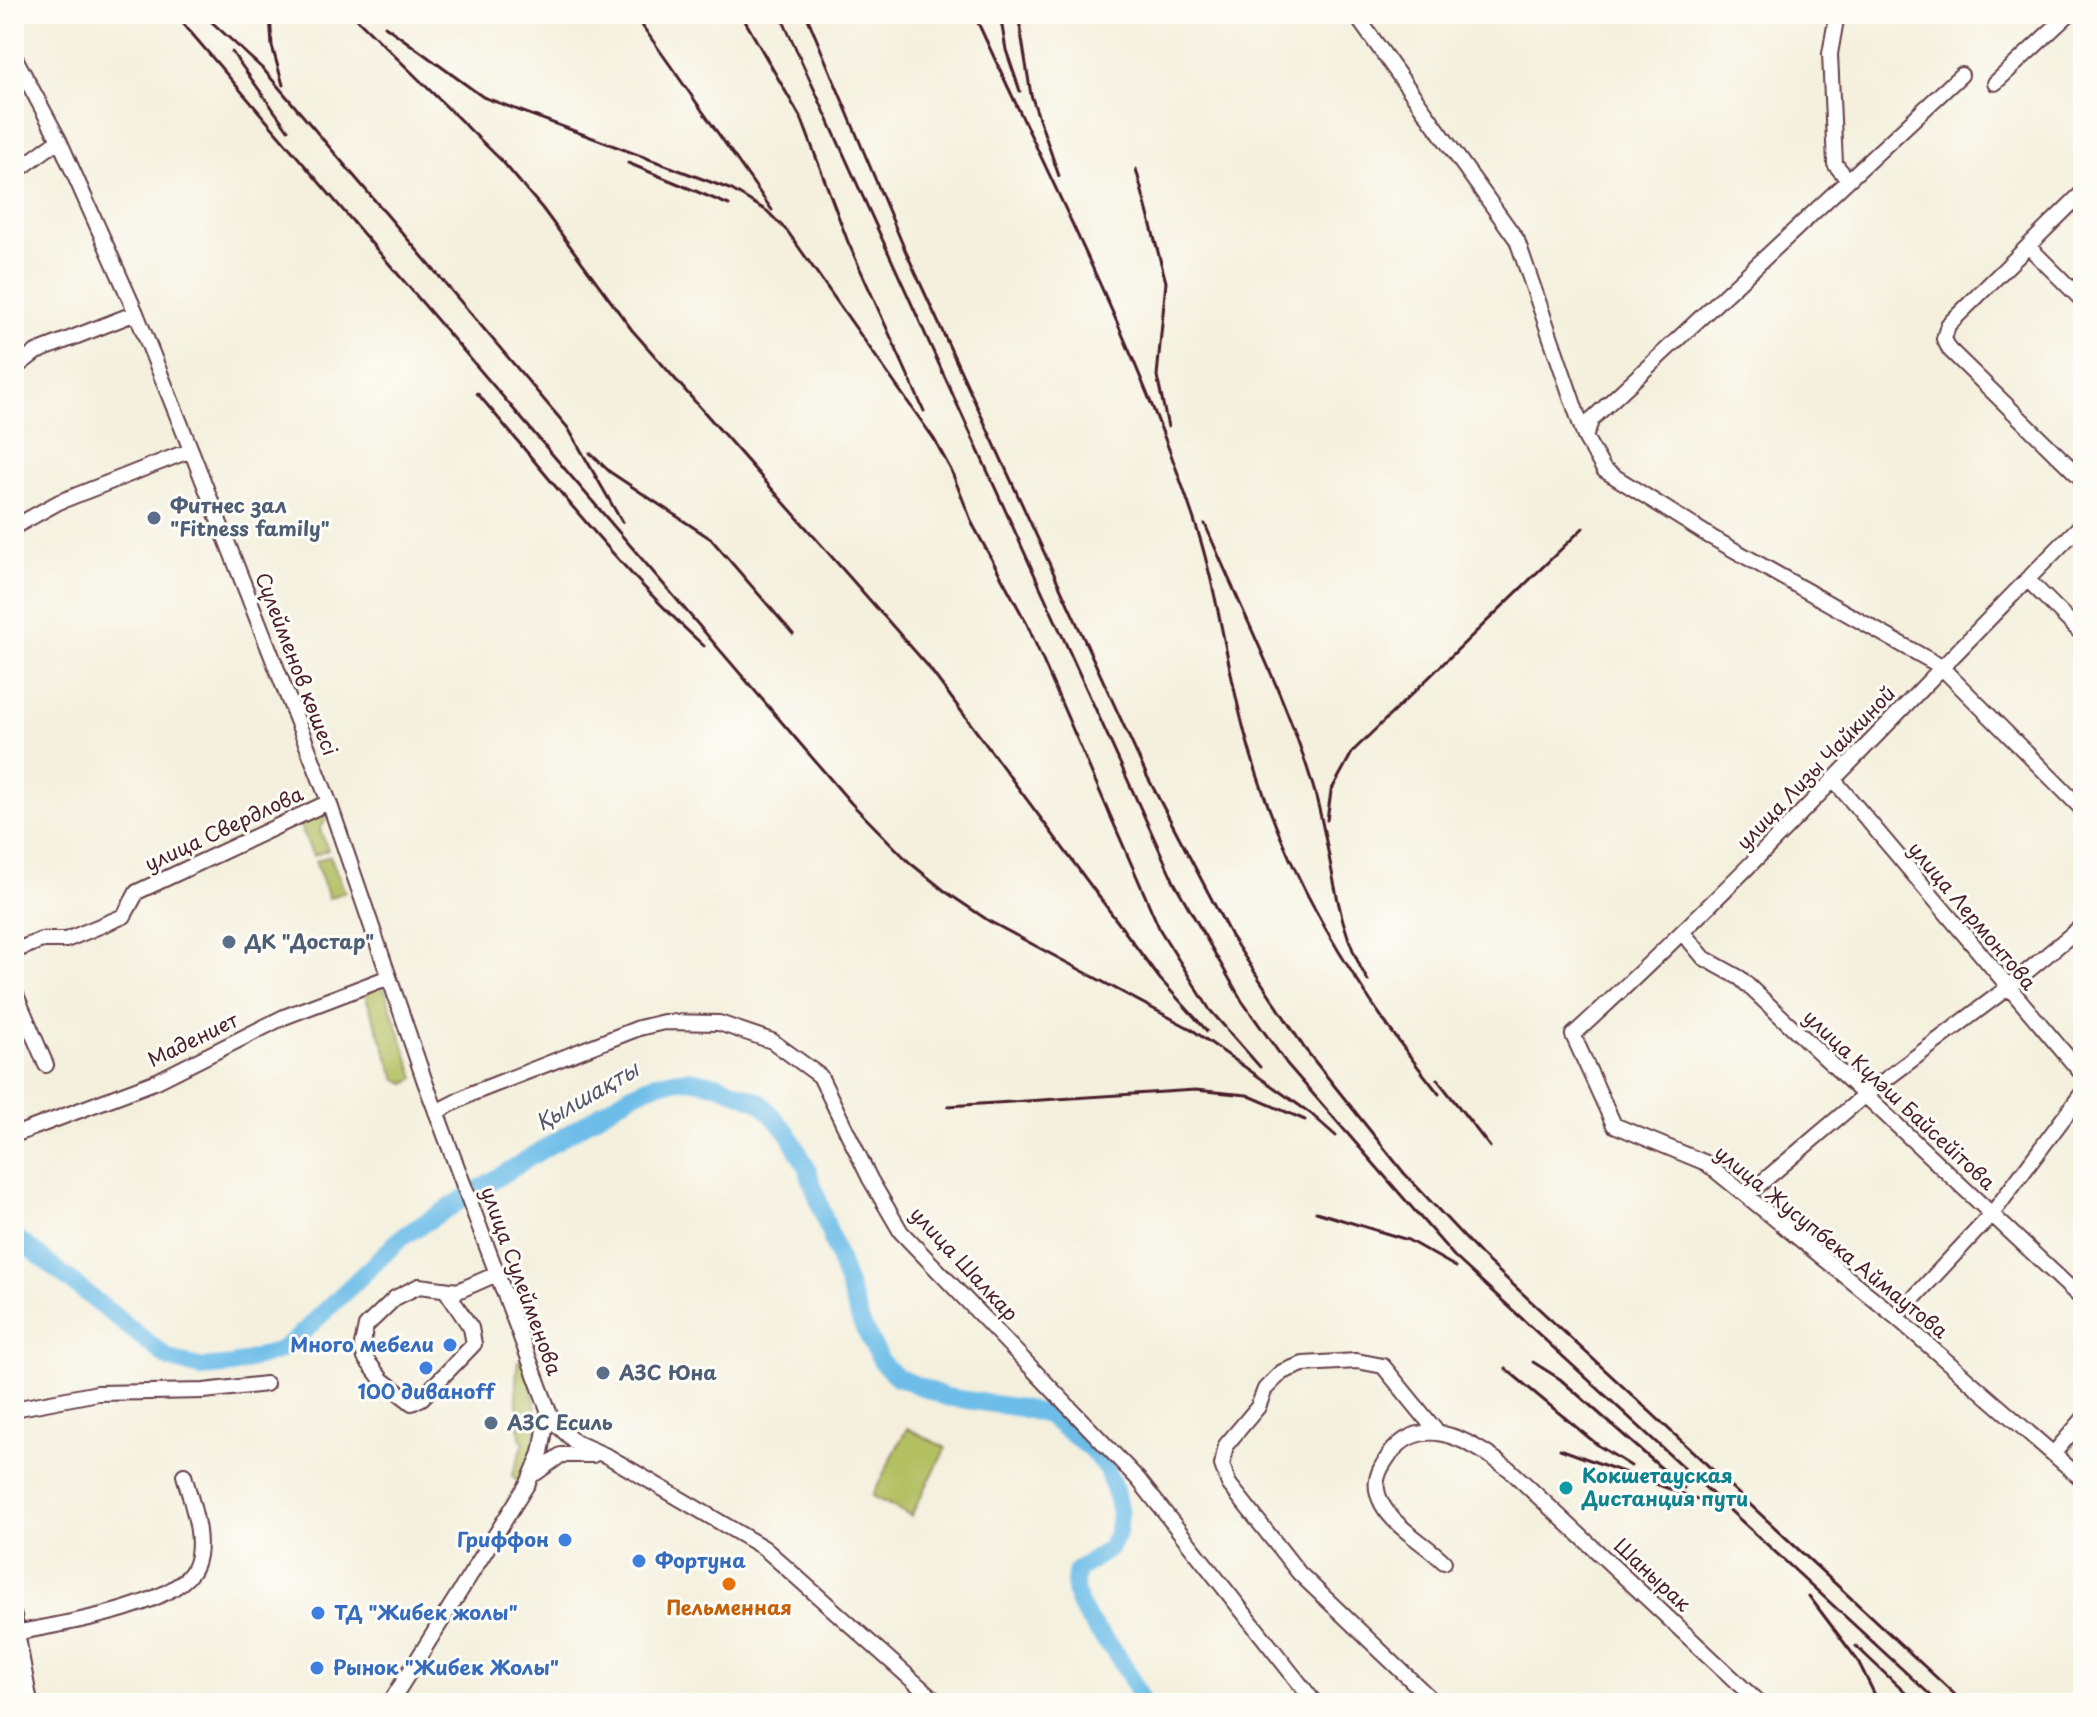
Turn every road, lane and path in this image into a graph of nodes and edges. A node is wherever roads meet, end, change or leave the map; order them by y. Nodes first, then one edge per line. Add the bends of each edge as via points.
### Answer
1 (1355, 14) edge
2 (1837, 14) edge
3 (2069, 14) edge
4 (14, 56) edge
5 (1961, 75) dead end
6 (1995, 83) dead end
7 (59, 140) junction
8 (14, 173) edge
9 (1848, 180) junction
10 (2083, 192) edge
11 (2028, 246) junction
12 (2083, 301) edge
13 (136, 313) junction
14 (14, 369) edge
15 (1585, 437) junction
16 (191, 450) junction
17 (2083, 480) edge
18 (2083, 523) edge
19 (14, 527) edge
20 (2027, 579) junction
21 (2083, 635) edge
22 (1940, 666) junction
23 (1833, 779) junction
24 (329, 802) junction
25 (2083, 810) edge
26 (2083, 925) edge
27 (1684, 934) junction
28 (14, 951) edge
29 (389, 977) junction
30 (2006, 989) junction
31 (14, 990) edge
32 (18, 1009) edge
33 (1573, 1035) joint
34 (46, 1065) dead end
35 (2083, 1075) edge
36 (2083, 1092) edge
37 (1865, 1095) junction
38 (436, 1112) junction
39 (14, 1135) edge
40 (457, 1165) joint
41 (1747, 1195) junction
42 (1992, 1214) junction
43 (499, 1273) junction
44 (447, 1292) junction
45 (2083, 1300) edge
46 (1896, 1317) junction
47 (266, 1384) dead end
48 (14, 1409) edge
49 (548, 1412) junction
50 (2083, 1419) edge
51 (1437, 1432) junction
52 (2054, 1453) junction
53 (609, 1457) junction
54 (184, 1475) dead end
55 (2083, 1480) edge
56 (528, 1483) junction
57 (1444, 1562) dead end
58 (14, 1616) edge
59 (16, 1633) edge
60 (399, 1686) junction
61 (30, 1703) edge
62 (390, 1703) edge
63 (402, 1703) edge
64 (938, 1703) edge
65 (1315, 1703) edge
66 (1435, 1703) edge
67 (1759, 1703) edge

1 - 15 street via 1517,240
2 - 9 street via 1830,54 1835,164
3 - 6 street
4 - 7 street, Сүлейменов көшесі
5 - 9 street
7 - 8 street
7 - 13 street, Сүлейменов көшесі
9 - 15 street via 1592,419
10 - 11 street
11 - 12 street
11 - 17 street via 1948,325 1944,339
13 - 14 street via 36,352
13 - 16 street, Сүлейменов көшесі
15 - 22 street via 1604,470
16 - 19 street via 59,502
16 - 24 street, Сүлейменов көшесі
18 - 20 street, улица Лизы Чайкиной
20 - 21 street
20 - 22 street, улица Лизы Чайкиной
22 - 23 street, улица Лизы Чайкиной
22 - 25 street
23 - 27 street, улица Лизы Чайкиной
23 - 30 street, улица Лермонтова
24 - 28 street, улица Свердлова via 137,892 124,916 66,940 42,940
24 - 29 street, Сүлейменов көшесі
26 - 30 street
27 - 33 street, улица Лизы Чайкиной
27 - 37 street, улица Күләш Байсейітова via 1704,958 1740,978
29 - 38 street, Сүлейменов көшесі
29 - 39 street, Мадениет via 284,1017 157,1081
30 - 35 street, улица Лермонтова
30 - 37 street
31 - 32 street
32 - 34 street
33 - 41 street, улица Жусупбека Аймаутова via 1614,1125 1706,1163
36 - 42 street
37 - 41 street
37 - 42 street, улица Күләш Байсейітова
38 - 40 street, Сүлейменов көшесі
38 - 65 street, улица Шалкар via 473,1093 664,1022 719,1023 788,1051 820,1076 901,1232 1138,1479
40 - 43 street, улица Сулейменова
41 - 46 street, улица Жусупбека Аймаутова
42 - 45 street, улица Күләш Байсейітова
42 - 46 street
43 - 44 street
43 - 49 street, улица Сулейменова
44 - 44 street via 471,1328 474,1344 412,1403 370,1367 363,1336 374,1318 407,1291 428,1285
46 - 52 street, улица Жусупбека Аймаутова
47 - 48 street via 98,1393
49 - 53 street via 564,1434
49 - 56 street via 541,1453
50 - 52 street
51 - 57 street via 1417,1433 1402,1441 1379,1470 1376,1487 1393,1518
51 - 66 street via 1383,1366 1357,1361 1303,1364 1282,1372 1265,1389 1222,1459 1226,1479 1274,1545
51 - 67 street, Шанырак via 1478,1448 1509,1469
52 - 55 street, улица Жусупбека Аймаутова
53 - 56 street via 561,1455
53 - 64 street via 764,1548
54 - 59 street via 198,1554 191,1574 173,1590 122,1609
56 - 60 street
58 - 59 street
59 - 61 street
60 - 62 street
60 - 63 street

